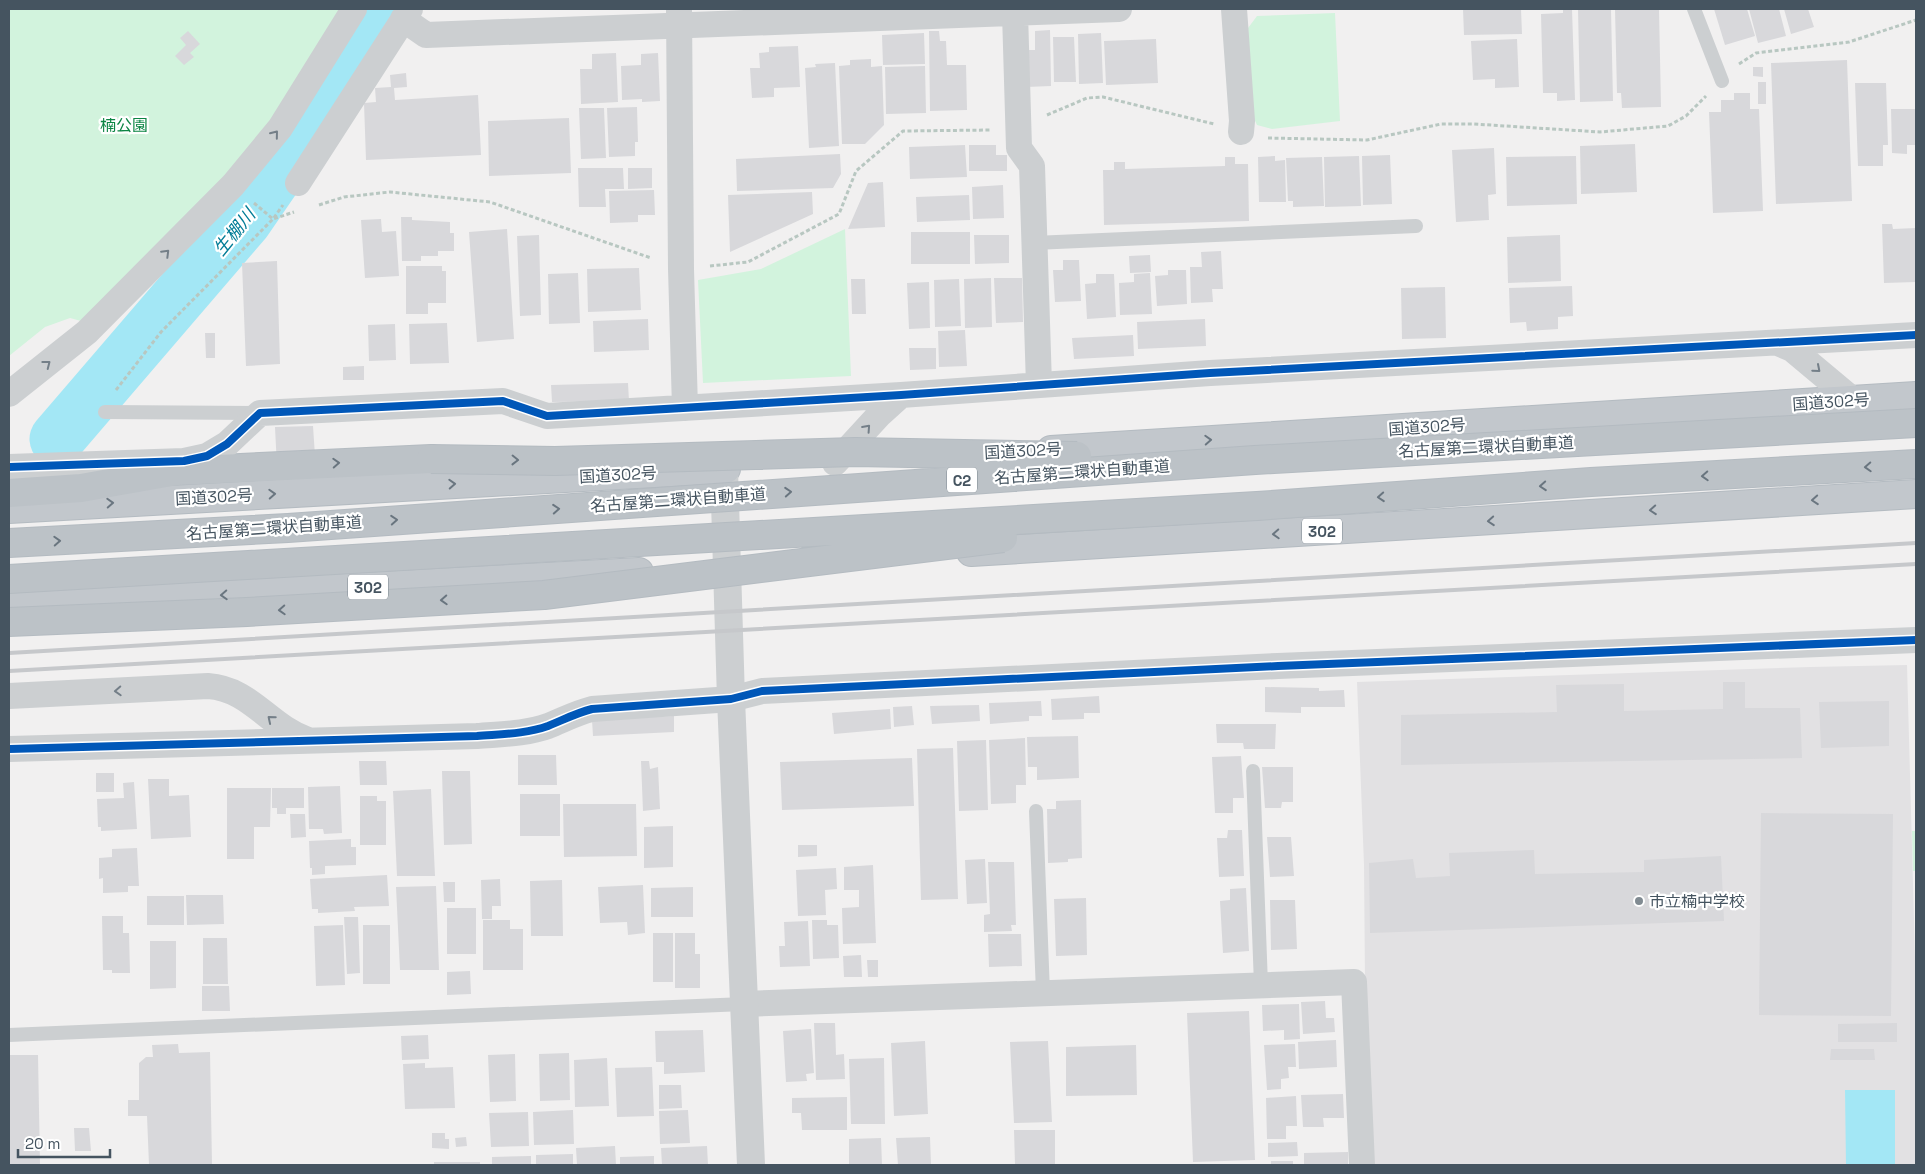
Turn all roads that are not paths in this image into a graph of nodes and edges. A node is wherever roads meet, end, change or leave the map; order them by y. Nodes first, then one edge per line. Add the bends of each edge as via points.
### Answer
1 (354, 9) edge
2 (1119, 9) edge
3 (1234, 9) edge
4 (1694, 9) edge
5 (1015, 13) junction
6 (407, 14) edge
7 (679, 17) edge
8 (1722, 81) road end
9 (1241, 132) road end
10 (298, 184) road end
11 (1416, 226) dead end
12 (1034, 243) junction
13 (1916, 335) edge
14 (1778, 342) junction
15 (1039, 385) junction
16 (9, 394) edge
17 (901, 395) junction
18 (1916, 396) edge
19 (1853, 400) junction
20 (685, 408) junction
21 (105, 412) road end
22 (260, 413) junction
23 (1916, 423) edge
24 (1255, 460) junction
25 (835, 463) junction
26 (1916, 464) edge
27 (9, 467) edge
28 (724, 469) junction
29 (9, 493) edge
30 (1916, 494) edge
31 (1257, 506) junction
32 (9, 509) edge
33 (9, 544) edge
34 (727, 566) junction
35 (9, 579) edge
36 (9, 606) edge
37 (9, 622) edge
38 (1916, 640) edge
39 (9, 696) edge
40 (731, 699) junction
41 (313, 741) junction
42 (9, 749) edge
43 (1253, 771) dead end
44 (1036, 811) dead end
45 (1261, 985) junction
46 (1043, 993) junction
47 (744, 1004) junction
48 (9, 1035) edge
49 (751, 1165) edge
50 (1362, 1165) edge

16 -> 1 street via 87,332 233,186 280,128
2 - 5 street
3 - 9 street
4 - 8 lane
5 - 7 street
5 - 12 street via 1019,148 1032,166
6 - 7 street via 426,35
6 - 10 street
7 - 20 street
11 - 12 lane
12 - 15 street
13 - 14 street
14 - 15 street
14 -> 19 street via 1792,349
15 - 17 street
17 - 20 street
25 -> 17 street
18 - 19 highway, 国道302号
25 -> 19 highway, 国道302号
20 - 22 street via 547,416 503,401
21 - 22 lane
22 - 27 street via 227,444 208,456 184,461
23 - 24 highway, 名古屋第二環状自動車道 / C2, bridge
29 -> 24 highway, bridge via 81,488 177,471 431,459 555,461 855,452
33 -> 24 highway, 名古屋第二環状自動車道 / C2, bridge via 288,528
25 - 28 highway, 国道302号
26 -> 31 highway, bridge via 1591,482
32 -> 28 highway, 国道302号
28 - 34 street
30 -> 34 highway, 302
31 - 35 highway, bridge
31 -> 37 highway, bridge via 544,595 257,612
34 -> 36 highway, 302
34 - 40 street
38 - 40 street via 772,690
41 -> 39 street via 281,728 235,691 222,687
40 - 41 street via 592,709 547,726 477,736
40 - 47 street
41 - 42 street
43 - 45 lane
44 - 46 lane
45 - 46 street
45 - 50 street via 1354,982
46 - 47 street
47 - 48 lane
47 - 49 street

